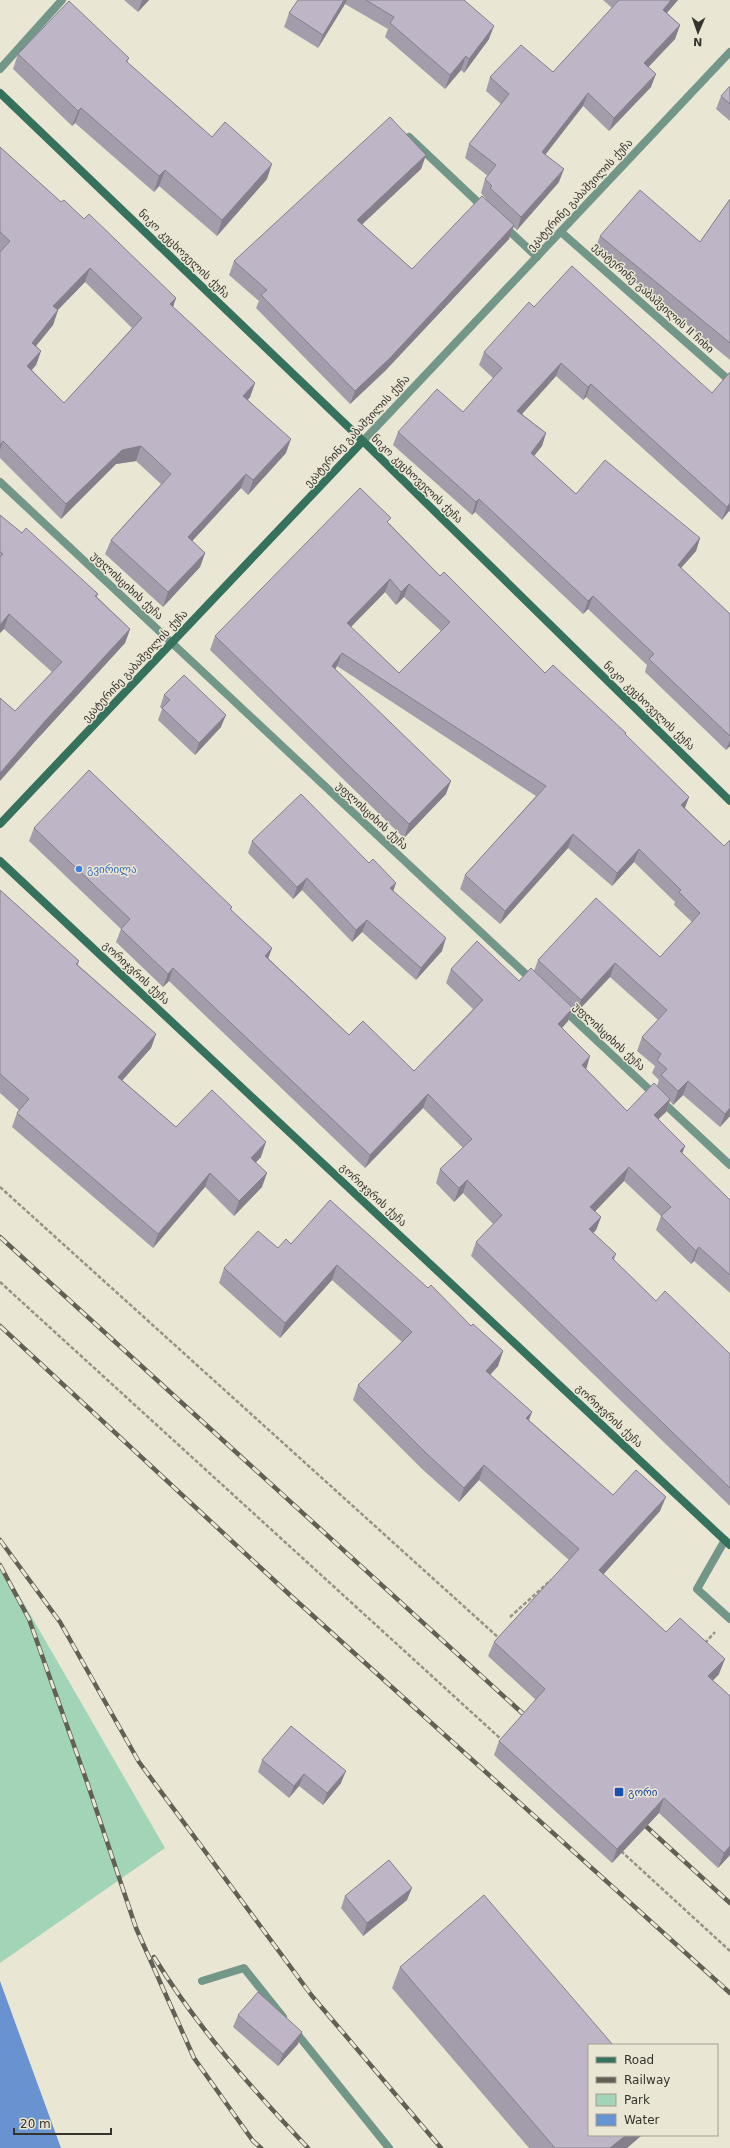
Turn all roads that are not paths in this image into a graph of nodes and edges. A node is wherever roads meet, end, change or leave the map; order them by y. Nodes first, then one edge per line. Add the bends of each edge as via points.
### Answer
1 (62, 0) edge
2 (730, 52) edge
3 (0, 69) edge
4 (0, 93) edge
5 (405, 134) edge
6 (561, 232) junction
7 (537, 257) junction
8 (730, 381) edge
9 (363, 441) junction
10 (0, 482) edge
11 (171, 643) junction
12 (730, 801) edge
13 (0, 824) edge
14 (0, 861) edge
15 (538, 986) edge
16 (555, 1002) edge
17 (730, 1165) edge
18 (728, 1542) edge
19 (729, 1618) edge
20 (202, 1981) dead end
21 (389, 2148) edge

1 - 3 street
2 - 6 street, ეკატერინე გაბაშვილის ქუჩა
4 - 9 main road, ნიკო კეცხოველის ქუჩა
5 - 7 street
6 - 7 street, ეკატერინე გაბაშვილის ქუჩა
6 - 8 street, ეკატერინე გაბაშვილის II ჩიხი
7 - 9 street, ეკატერინე გაბაშვილის ქუჩა
9 - 11 main road, ეკატერინე გაბაშვილის ქუჩა
9 - 12 main road, ნიკო კეცხოველის ქუჩა
10 - 11 street, უფლისციხის ქუჩა
11 - 13 main road, ეკატერინე გაბაშვილის ქუჩა
11 - 15 street, უფლისციხის ქუჩა
14 - 18 main road, გორიჯვრის ქუჩა
16 - 17 street, უფლისციხის ქუჩა
18 - 19 street via 697,1589
20 - 21 street via 244,1968

